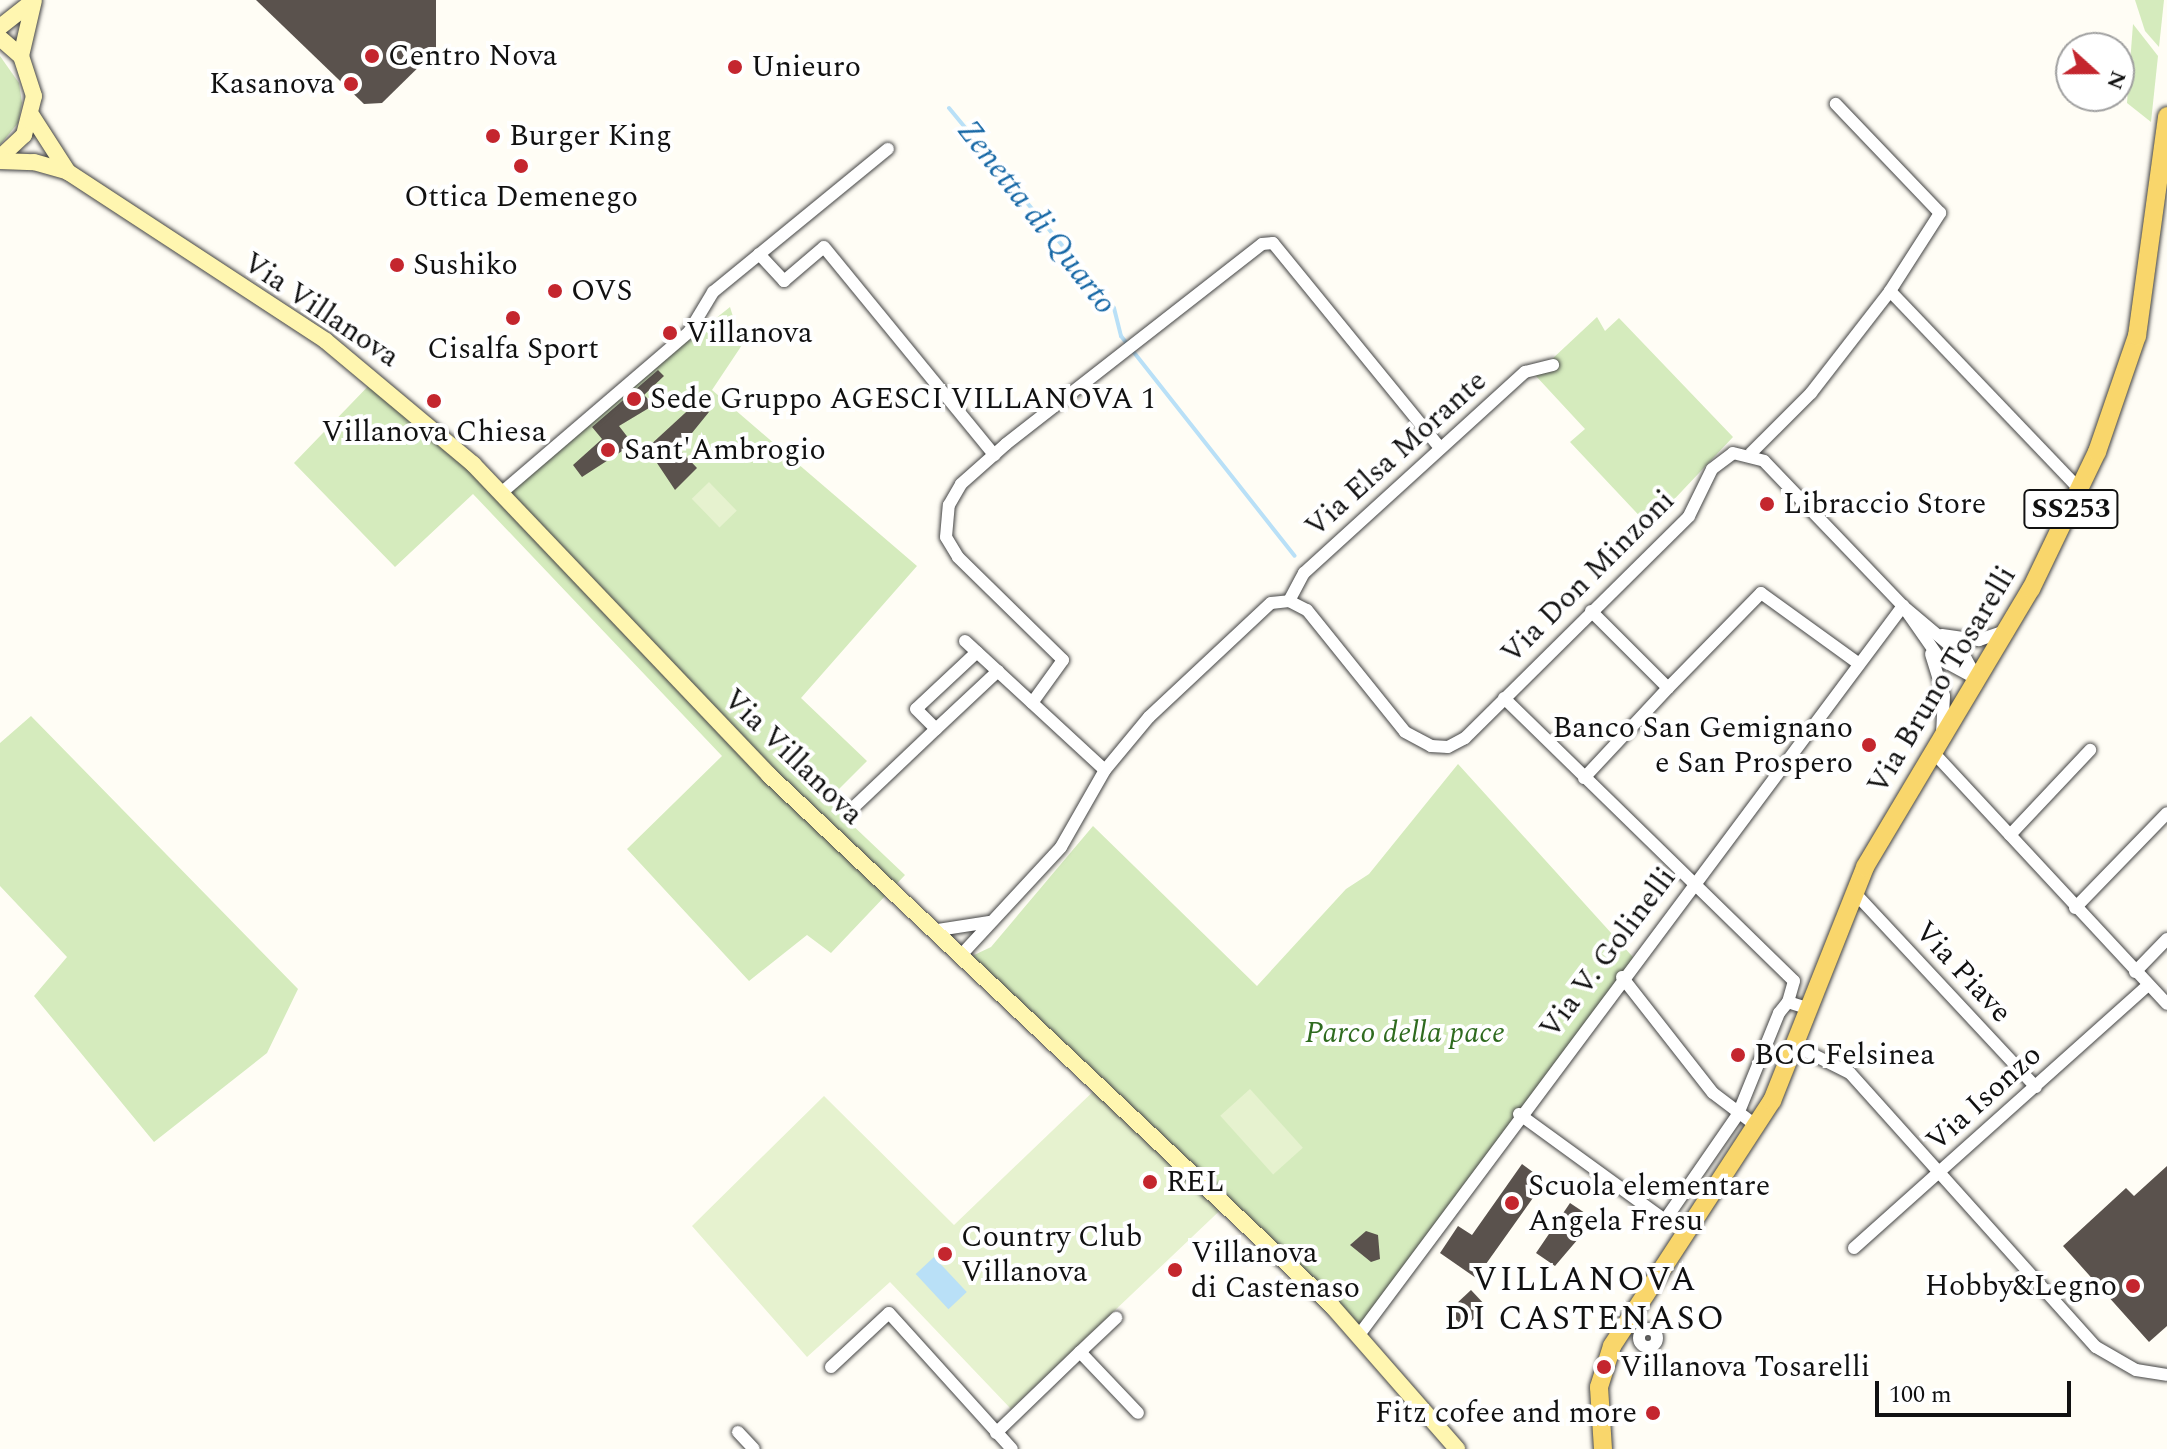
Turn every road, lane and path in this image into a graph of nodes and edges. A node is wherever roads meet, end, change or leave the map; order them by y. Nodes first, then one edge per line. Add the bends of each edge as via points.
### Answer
1 (34, 0) edge
2 (0, 27) edge
3 (0, 38) edge
4 (21, 56) junction
5 (1836, 104) dead end
6 (32, 116) junction
7 (2167, 116) edge
8 (888, 149) dead end
9 (0, 159) edge
10 (68, 172) junction
11 (759, 254) junction
12 (1890, 291) junction
13 (1553, 365) dead end
14 (1440, 448) junction
15 (1751, 453) junction
16 (994, 455) junction
17 (2080, 490) junction
18 (500, 494) junction
19 (1289, 601) junction
20 (1903, 606) junction
21 (1591, 611) junction
22 (2008, 630) junction
23 (1939, 634) junction
24 (965, 641) dead end
25 (1929, 648) junction
26 (977, 652) junction
27 (1859, 664) junction
28 (998, 671) junction
29 (1977, 679) junction
30 (1668, 688) junction
31 (1504, 698) junction
32 (1032, 703) junction
33 (936, 729) junction
34 (1937, 743) junction
35 (2090, 750) dead end
36 (1105, 770) junction
37 (1584, 778) junction
38 (856, 805) dead end
39 (2167, 813) edge
40 (2010, 835) junction
41 (1691, 886) junction
42 (1853, 891) junction
43 (2075, 908) junction
44 (989, 922) junction
45 (938, 930) junction
46 (2167, 939) edge
47 (963, 953) junction
48 (2135, 972) junction
49 (1622, 977) junction
50 (2148, 985) junction
51 (1788, 1002) junction
52 (2167, 1004) edge
53 (1809, 1009) junction
54 (1796, 1046) junction
55 (2036, 1087) junction
56 (1519, 1114) junction
57 (1738, 1114) junction
58 (1758, 1127) junction
59 (1940, 1172) junction
60 (1854, 1248) dead end
61 (1116, 1318) dead end
62 (1623, 1325) junction
63 (1640, 1334) dead end
64 (1359, 1335) junction
65 (1080, 1352) junction
66 (831, 1367) dead end
67 (2167, 1375) edge
68 (1138, 1413) dead end
69 (738, 1432) dead end
70 (1441, 1432) junction
71 (996, 1433) junction
72 (754, 1449) edge
73 (1012, 1449) edge
74 (1450, 1449) edge
75 (1457, 1449) edge
76 (1603, 1449) edge

1 - 2 main road
1 - 4 main road
3 - 4 main road
4 - 6 main road via 33,85
5 - 12 street, Via Don Minzoni via 1940,213
6 - 9 main road via 24,135
6 - 10 main road, Via Villanova
7 - 17 main road, Via Bruno Tosarelli / SS253 via 2137,336
8 - 11 street
9 - 10 main road, Via Villanova
10 - 18 main road, Via Villanova via 369,372
11 - 16 street via 784,281 824,247
11 - 18 street via 713,292 689,332
12 - 15 street, Via Don Minzoni via 1811,393
12 - 17 street
13 - 14 street, Via Elsa Morante via 1525,372
14 - 16 street via 1273,243 1262,244
14 - 19 street, Via Elsa Morante via 1304,573
15 - 20 street
15 - 21 street, Via Don Minzoni via 1721,458 1689,516
16 - 32 street via 961,484 949,505 946,537 958,557 1063,660
17 - 22 main road, Via Bruno Tosarelli / SS253
18 - 45 main road, Via Villanova via 709,716
19 - 31 street, Via Don Minzoni via 1307,610 1405,732 1431,746 1448,747 1465,738
19 - 36 street via 1271,603 1149,717
20 - 23 street
20 - 25 street
20 - 27 street, Via V. Golinelli
21 - 30 street
21 - 31 street, Via Don Minzoni
22 - 23 street via 1979,640
22 - 29 main road, Via Bruno Tosarelli / SS253
23 - 29 street
24 - 26 street
25 - 29 street via 1958,674
25 - 34 street via 1944,696
26 - 28 street
26 - 33 street via 916,709
27 - 30 street via 1761,593
27 - 41 street, Via V. Golinelli
28 - 32 street
28 - 33 street
29 - 34 main road, Via Bruno Tosarelli / SS253
30 - 37 street
31 - 37 street
32 - 36 street
33 - 38 street
34 - 40 street
34 - 42 main road, Via Bruno Tosarelli / SS253
35 - 40 street
36 - 44 street via 1061,847
37 - 41 street
39 - 43 street
40 - 43 street
41 - 49 street, Via V. Golinelli
41 - 51 street via 1794,981
42 - 53 main road, Via Bruno Tosarelli / SS253
42 - 55 street, Via Piave
43 - 48 street
44 - 45 street
44 - 47 street
45 - 47 main road, Via Villanova
46 - 48 street
47 - 64 main road, Via Villanova
48 - 50 street
49 - 56 street, Via V. Golinelli
49 - 57 street via 1713,1093
50 - 52 street
50 - 55 street, Via Isonzo
51 - 53 street
51 - 57 street via 1759,1054
53 - 54 main road, Via Bruno Tosarelli / SS253
54 - 58 main road, Via Bruno Tosarelli / SS253
54 - 59 street via 1850,1073
55 - 59 street, Via Isonzo
56 - 57 street via 1665,1220
56 - 64 street, Via V. Golinelli
57 - 58 street
58 - 62 main road, Via Bruno Tosarelli / SS253
59 - 60 street, Via Isonzo
59 - 67 street via 2096,1347 2136,1370
61 - 65 street
62 - 63 street
62 - 76 main road, Via Bruno Tosarelli / SS253 via 1599,1387
64 - 70 main road, Via Villanova
65 - 68 street
65 - 71 street
66 - 71 street via 889,1313
69 - 72 street
70 - 74 main road, Via Villanova
70 - 75 main road, Via Villanova
71 - 73 street

